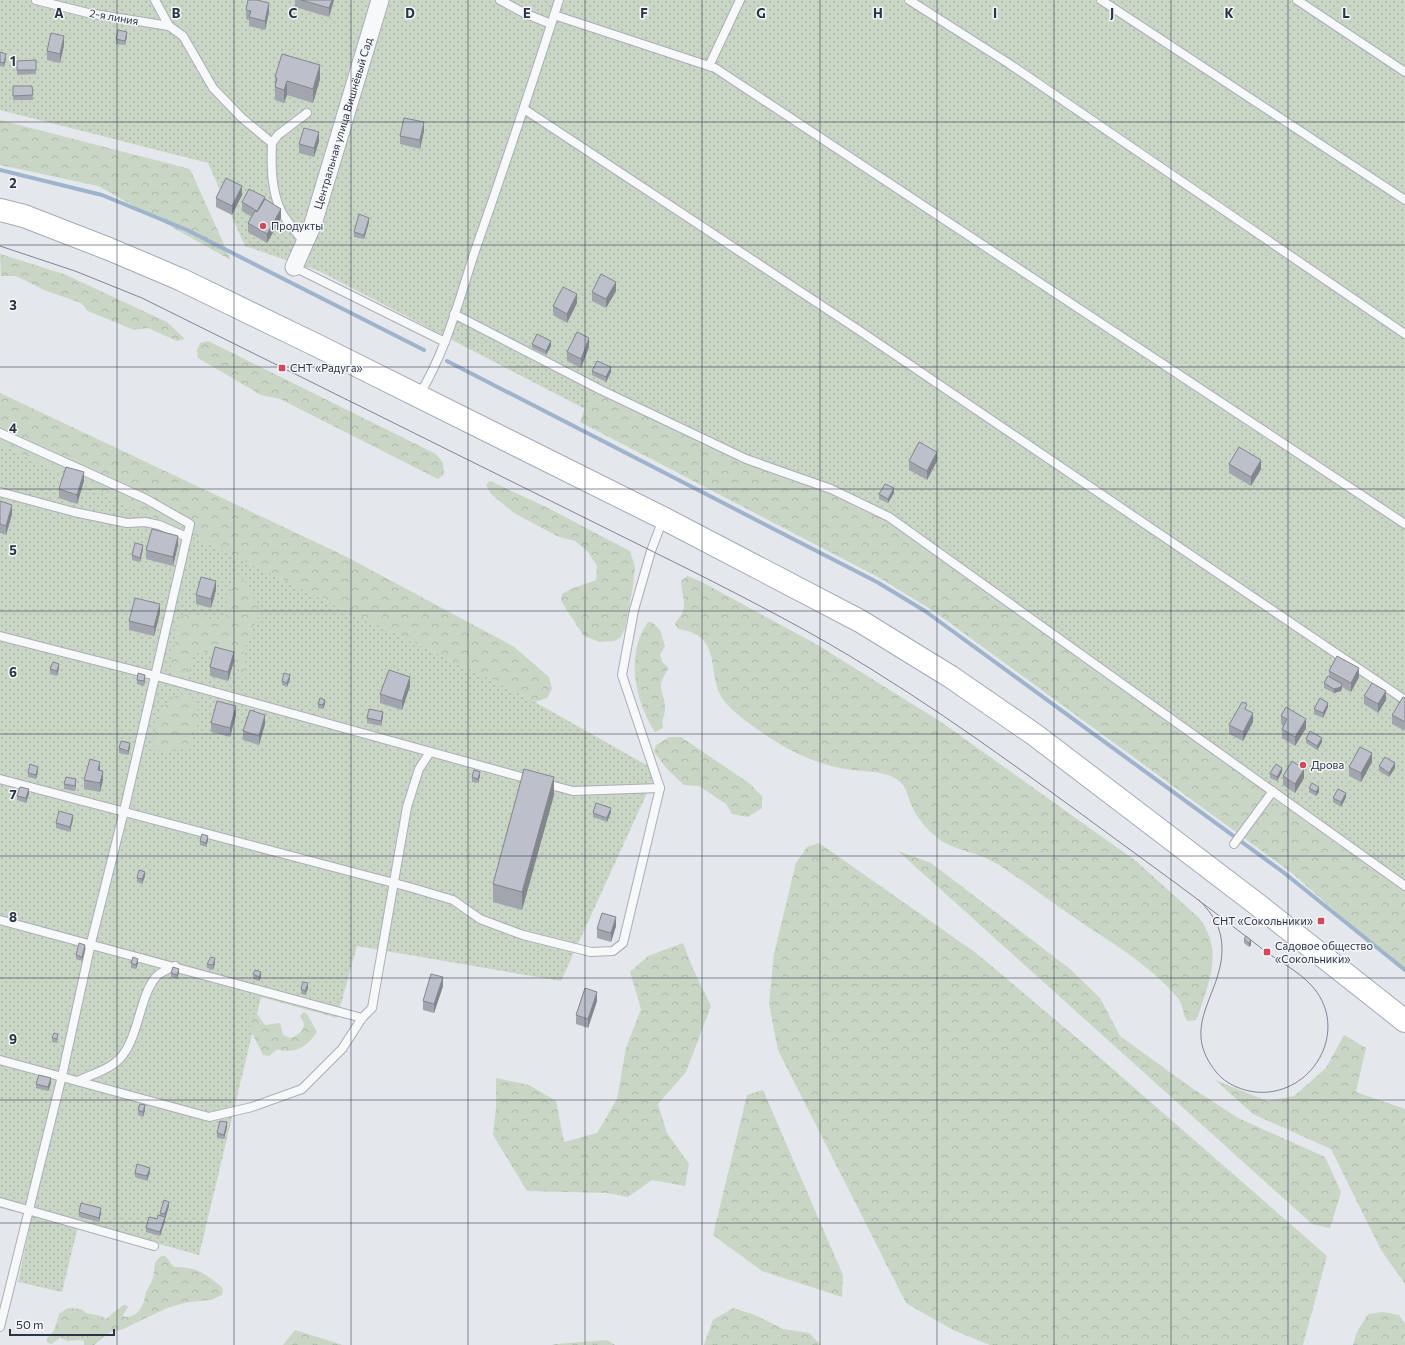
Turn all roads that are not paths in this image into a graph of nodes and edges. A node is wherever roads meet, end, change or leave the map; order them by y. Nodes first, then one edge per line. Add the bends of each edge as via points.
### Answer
1 (36, 0) edge
2 (155, 0) edge
3 (380, 0) edge
4 (500, 0) edge
5 (559, 0) edge
6 (740, 0) edge
7 (909, 0) edge
8 (1101, 0) edge
9 (1297, 0) edge
10 (554, 15) junction
11 (551, 24) junction
12 (169, 26) junction
13 (709, 66) junction
14 (1405, 72) edge
15 (524, 109) junction
16 (307, 113) dead end
17 (272, 143) junction
18 (1405, 200) edge
19 (0, 210) edge
20 (305, 243) junction
21 (294, 267) joint
22 (454, 314) junction
23 (1405, 334) edge
24 (445, 342) junction
25 (419, 396) junction
26 (0, 433) edge
27 (0, 492) edge
28 (663, 518) junction
29 (1405, 524) edge
30 (187, 537) junction
31 (0, 636) edge
32 (156, 676) junction
33 (1405, 700) edge
34 (430, 752) junction
35 (0, 779) edge
36 (660, 788) junction
37 (1273, 791) junction
38 (124, 811) junction
39 (1234, 844) dead end
40 (394, 884) junction
41 (1405, 886) edge
42 (0, 920) edge
43 (91, 943) junction
44 (175, 966) junction
45 (362, 1018) junction
46 (1405, 1021) edge
47 (0, 1060) edge
48 (62, 1076) junction
49 (80, 1080) junction
50 (0, 1202) edge
51 (29, 1210) junction
52 (154, 1246) dead end
53 (0, 1327) edge

1 - 12 lane, 2-я линия via 88,13
2 - 12 lane
3 - 20 street, Центральная улица Вишнёвый Сад
4 - 11 lane via 524,14
5 - 10 lane
6 - 13 lane
7 - 23 lane via 1008,63
8 - 18 lane
9 - 14 lane
10 - 11 lane
10 - 13 lane
11 - 15 lane
12 - 17 lane via 183,36 213,88 242,118
13 - 29 lane
15 - 22 lane
15 - 33 lane via 857,328
16 - 17 lane via 278,135
17 - 20 lane via 272,168 277,198 282,213
19 - 25 main road via 24,216 182,280
20 - 21 street, Центральная улица Вишнёвый Сад
21 - 24 lane
22 - 24 lane
22 - 37 lane via 601,390 746,459 831,489 889,517
24 - 25 lane
25 - 28 main road
26 - 30 lane via 146,499 190,524
27 - 30 lane via 81,514 127,523 145,522 159,525
28 - 36 lane via 634,610 622,675
28 - 46 main road via 860,621 951,678 1035,735
30 - 32 lane
31 - 32 lane
32 - 34 lane
32 - 38 lane
34 - 36 lane via 573,791
34 - 40 lane via 419,769 412,789
35 - 38 lane
36 - 40 lane via 623,943 613,951 591,952 523,935 480,920 453,900
37 - 39 lane
37 - 41 lane
38 - 40 lane
38 - 43 lane
40 - 45 lane via 375,982 374,1000 372,1008
42 - 43 lane
43 - 44 lane
43 - 48 lane
44 - 45 lane
44 - 49 lane via 157,976 151,985 130,1045 122,1057
45 - 49 lane via 342,1048 307,1086 291,1094 221,1115 209,1117
47 - 48 lane
48 - 49 lane
48 - 51 lane
50 - 51 lane
51 - 52 lane
51 - 53 lane

